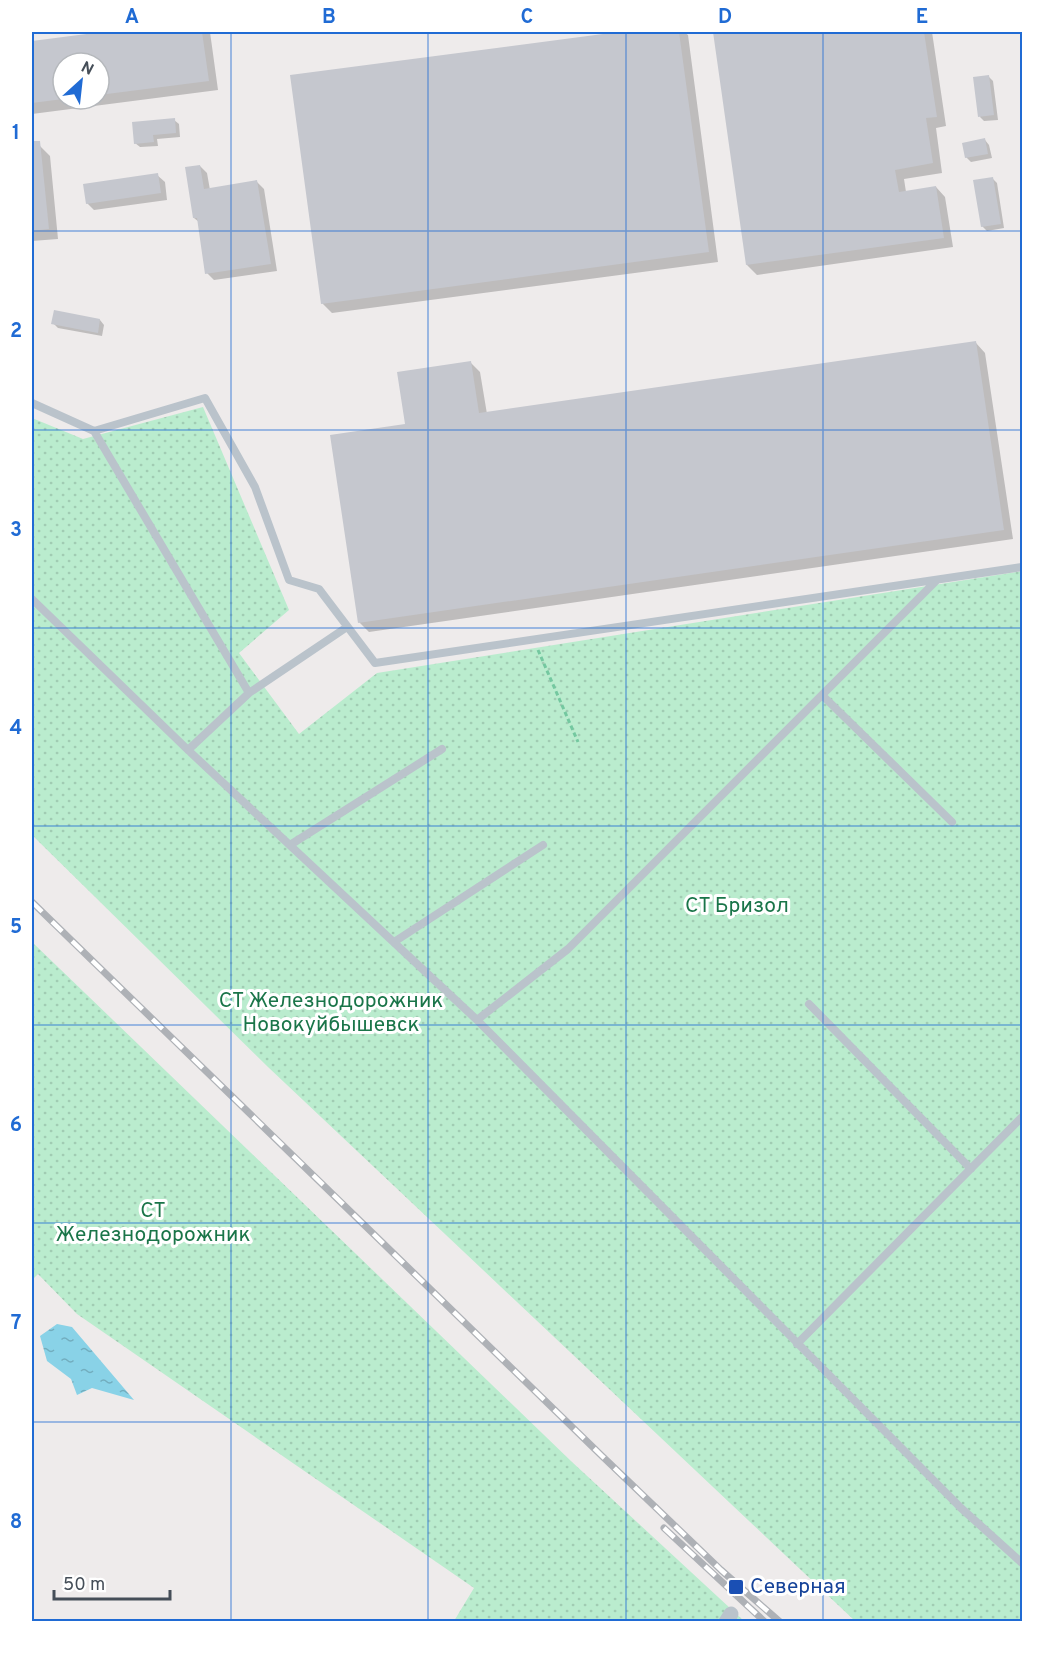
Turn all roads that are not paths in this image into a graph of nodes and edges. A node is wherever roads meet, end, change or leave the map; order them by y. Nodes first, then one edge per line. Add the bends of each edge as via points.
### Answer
1 (32, 403) edge
2 (94, 431) junction
3 (1023, 567) edge
4 (938, 580) junction
5 (32, 599) edge
6 (347, 627) junction
7 (249, 693) junction
8 (822, 695) junction
9 (442, 749) dead end
10 (188, 750) junction
11 (952, 822) dead end
12 (290, 845) junction
13 (543, 845) dead end
14 (394, 942) junction
15 (809, 1004) dead end
16 (477, 1020) junction
17 (1023, 1117) edge
18 (971, 1169) junction
19 (797, 1344) junction
20 (1023, 1563) edge

1 - 2 lane
2 - 6 lane via 205,398 255,487 289,580 319,589
2 - 7 lane
3 - 4 lane
4 - 6 lane via 375,663
4 - 8 lane
5 - 10 lane
6 - 7 lane
7 - 10 lane
8 - 11 lane
8 - 16 lane via 568,949
9 - 12 lane
10 - 12 lane
12 - 14 lane
13 - 14 lane
14 - 16 lane
15 - 18 lane
16 - 19 lane
17 - 18 lane
18 - 19 lane
19 - 20 lane via 961,1508

